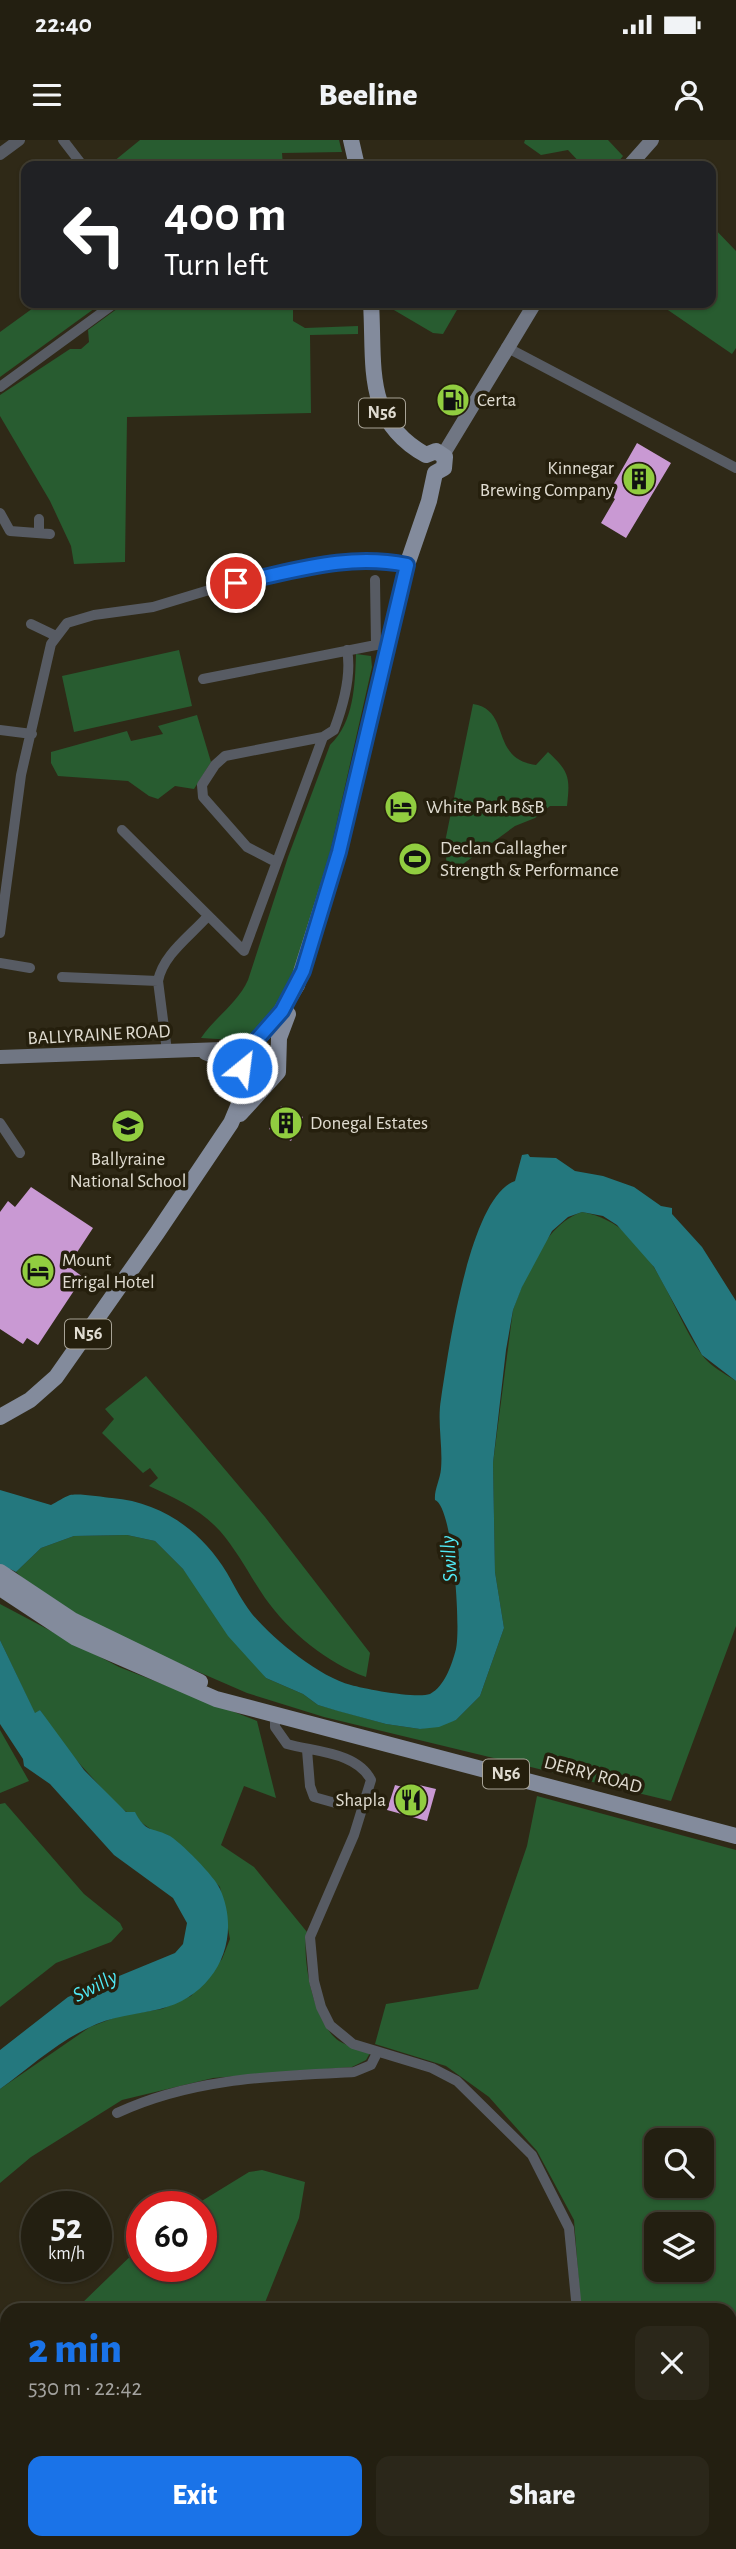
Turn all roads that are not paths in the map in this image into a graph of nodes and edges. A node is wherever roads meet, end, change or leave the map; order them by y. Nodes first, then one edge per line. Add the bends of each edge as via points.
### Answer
1 (19, 140) edge
2 (63, 140) edge
3 (351, 140) edge
4 (652, 140) edge
5 (0, 154) edge
6 (79, 161) edge
7 (356, 161) edge
8 (633, 161) edge
9 (108, 308) edge
10 (371, 308) edge
11 (532, 308) edge
12 (506, 347) junction
13 (0, 387) edge
14 (435, 455) junction
15 (736, 468) edge
16 (0, 513) edge
17 (39, 519) dead end
18 (407, 565) junction
19 (375, 580) dead end
20 (31, 624) dead end
21 (56, 636) junction
22 (382, 645) junction
23 (346, 650) junction
24 (203, 679) dead end
25 (0, 730) edge
26 (32, 734) junction
27 (323, 737) junction
28 (122, 830) dead end
29 (276, 862) junction
30 (207, 917) junction
31 (0, 933) edge
32 (0, 963) edge
33 (30, 968) dead end
34 (62, 977) dead end
35 (158, 981) junction
36 (297, 985) junction
37 (251, 1047) junction
38 (167, 1051) junction
39 (199, 1051) junction
40 (278, 1055) junction
41 (0, 1057) edge
42 (243, 1071) junction
43 (272, 1080) junction
44 (231, 1123) junction
45 (0, 1124) edge
46 (20, 1153) dead end
47 (0, 1417) edge
48 (0, 1572) edge
49 (11, 1591) edge
50 (275, 1714) junction
51 (307, 1750) junction
52 (339, 1804) dead end
53 (736, 1836) edge
54 (377, 2053) junction
55 (117, 2113) dead end
56 (576, 2303) edge

1 - 5 street
2 - 6 street
3 - 7 main road
4 - 8 main road
9 - 13 street
10 - 14 main road, N56 via 381,411 397,436
11 - 12 main road
12 - 14 main road
12 - 15 street
14 - 18 main road, N56 via 444,468 435,473
16 - 17 street via 10,531 44,533
18 - 21 street via 369,560 322,562 153,607 81,618 67,623
18 - 22 main road, N56
19 - 22 street
20 - 21 street
21 - 26 street via 44,667
22 - 23 street
22 - 36 main road, N56 via 339,852
23 - 24 street
23 - 27 street via 349,668 341,707 334,730
25 - 26 street
26 - 31 street via 17,793
27 - 29 street
27 - 29 street via 225,756 202,785 203,797 247,848
28 - 30 street
29 - 30 street via 244,951
30 - 35 street via 164,963
32 - 33 street
34 - 35 street
35 - 38 street
36 - 37 main road, N56
36 - 40 main road, N56
37 - 39 main road, BALLYRAINE ROAD
37 - 40 main road via 270,1046
37 - 42 main road, N56 via 242,1059
38 - 39 main road, BALLYRAINE ROAD
38 - 41 main road, BALLYRAINE ROAD
39 - 42 main road
40 - 43 main road, N56 via 280,1068
42 - 43 main road via 256,1082
42 - 44 main road, N56 via 244,1093
43 - 44 main road, N56
44 - 47 main road, N56 via 57,1377
45 - 46 street
48 - 49 main road, DERRY ROAD / N56
49 - 50 main road, DERRY ROAD / N56
50 - 51 street via 279,1737
50 - 53 main road, DERRY ROAD / N56
51 - 52 street via 314,1797
51 - 54 street via 354,1761 365,1768 371,1780 354,1835 317,1918 309,1952 321,2007 330,2025 347,2040
54 - 55 street via 371,2065 355,2072 220,2081 163,2095
54 - 56 street via 432,2068 457,2081 532,2155 569,2228

